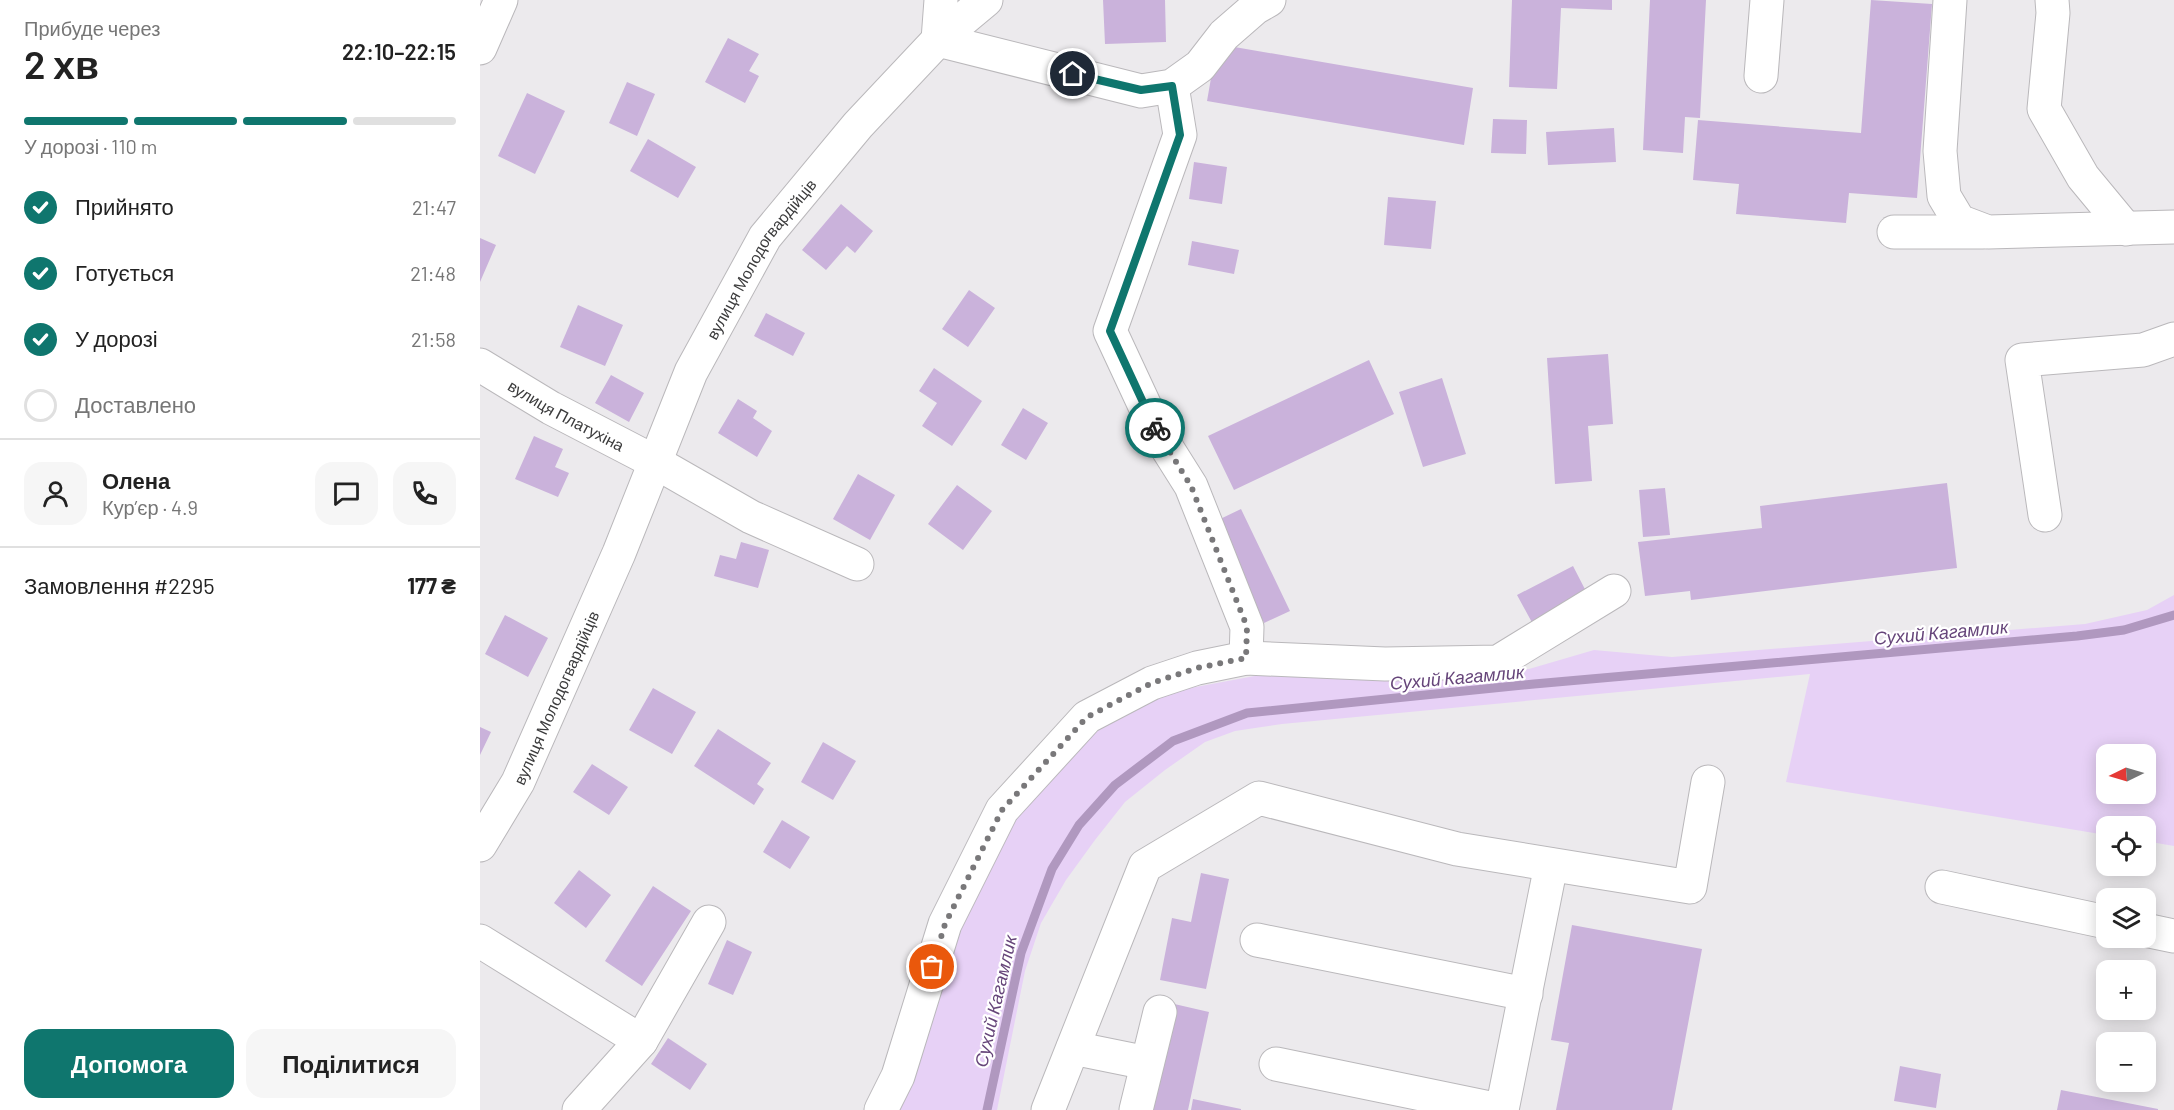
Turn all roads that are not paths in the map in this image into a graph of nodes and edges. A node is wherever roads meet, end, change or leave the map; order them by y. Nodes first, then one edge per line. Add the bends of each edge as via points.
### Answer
1 (501, 0) edge
2 (941, 0) edge
3 (986, 0) edge
4 (1269, 0) edge
5 (1767, 0) edge
6 (1950, 0) edge
7 (2052, 0) edge
8 (938, 40) junction
9 (480, 48) edge
10 (1761, 76) dead end
11 (1172, 86) junction
12 (2174, 227) edge
13 (2126, 229) junction
14 (1894, 232) dead end
15 (1988, 232) junction
16 (2174, 339) edge
17 (480, 365) edge
18 (655, 462) junction
19 (2045, 515) dead end
20 (857, 564) dead end
21 (1614, 591) dead end
22 (1246, 658) junction
23 (1708, 782) dead end
24 (480, 845) edge
25 (1551, 865) junction
26 (1942, 887) dead end
27 (2096, 920) edge
28 (709, 922) dead end
29 (2156, 932) edge
30 (2174, 936) edge
31 (1257, 940) dead end
32 (480, 941) edge
33 (1526, 994) junction
34 (1160, 1012) dead end
35 (641, 1041) junction
36 (1073, 1048) junction
37 (1147, 1063) junction
38 (1276, 1064) dead end
39 (579, 1110) edge
40 (881, 1110) edge
41 (1048, 1110) edge
42 (1136, 1110) edge
43 (1500, 1110) edge

1 - 9 street
2 - 8 street
3 - 8 street, вулиця Молодогвардійців
4 - 11 street via 1224,35 1200,66
5 - 10 street
6 - 15 street via 1940,151 1944,196 1959,221
7 - 13 street via 2044,109 2083,177
8 - 11 street via 1141,90
8 - 18 street, вулиця Молодогвардійців via 858,125 765,237 691,372
11 - 22 street via 1180,135 1110,331 1157,432 1191,486 1247,627
12 - 13 street
13 - 15 street
14 - 15 street
16 - 19 street via 2143,350 2022,360
17 - 18 street, вулиця Платухіна via 551,408
18 - 20 street, вулиця Платухіна via 751,517
18 - 24 street, вулиця Молодогвардійців via 619,554 518,782
21 - 22 street via 1498,662 1385,664
22 - 40 street via 1152,683 1087,717 1002,810 945,924 898,1076
23 - 25 street via 1690,887
25 - 33 street
25 - 36 street via 1457,849 1259,798 1145,866
26 - 27 street
28 - 35 street
29 - 30 street
31 - 33 street
32 - 35 street
33 - 43 street
34 - 37 street
35 - 39 street
36 - 37 street
36 - 41 street
37 - 42 street
38 - 43 street

